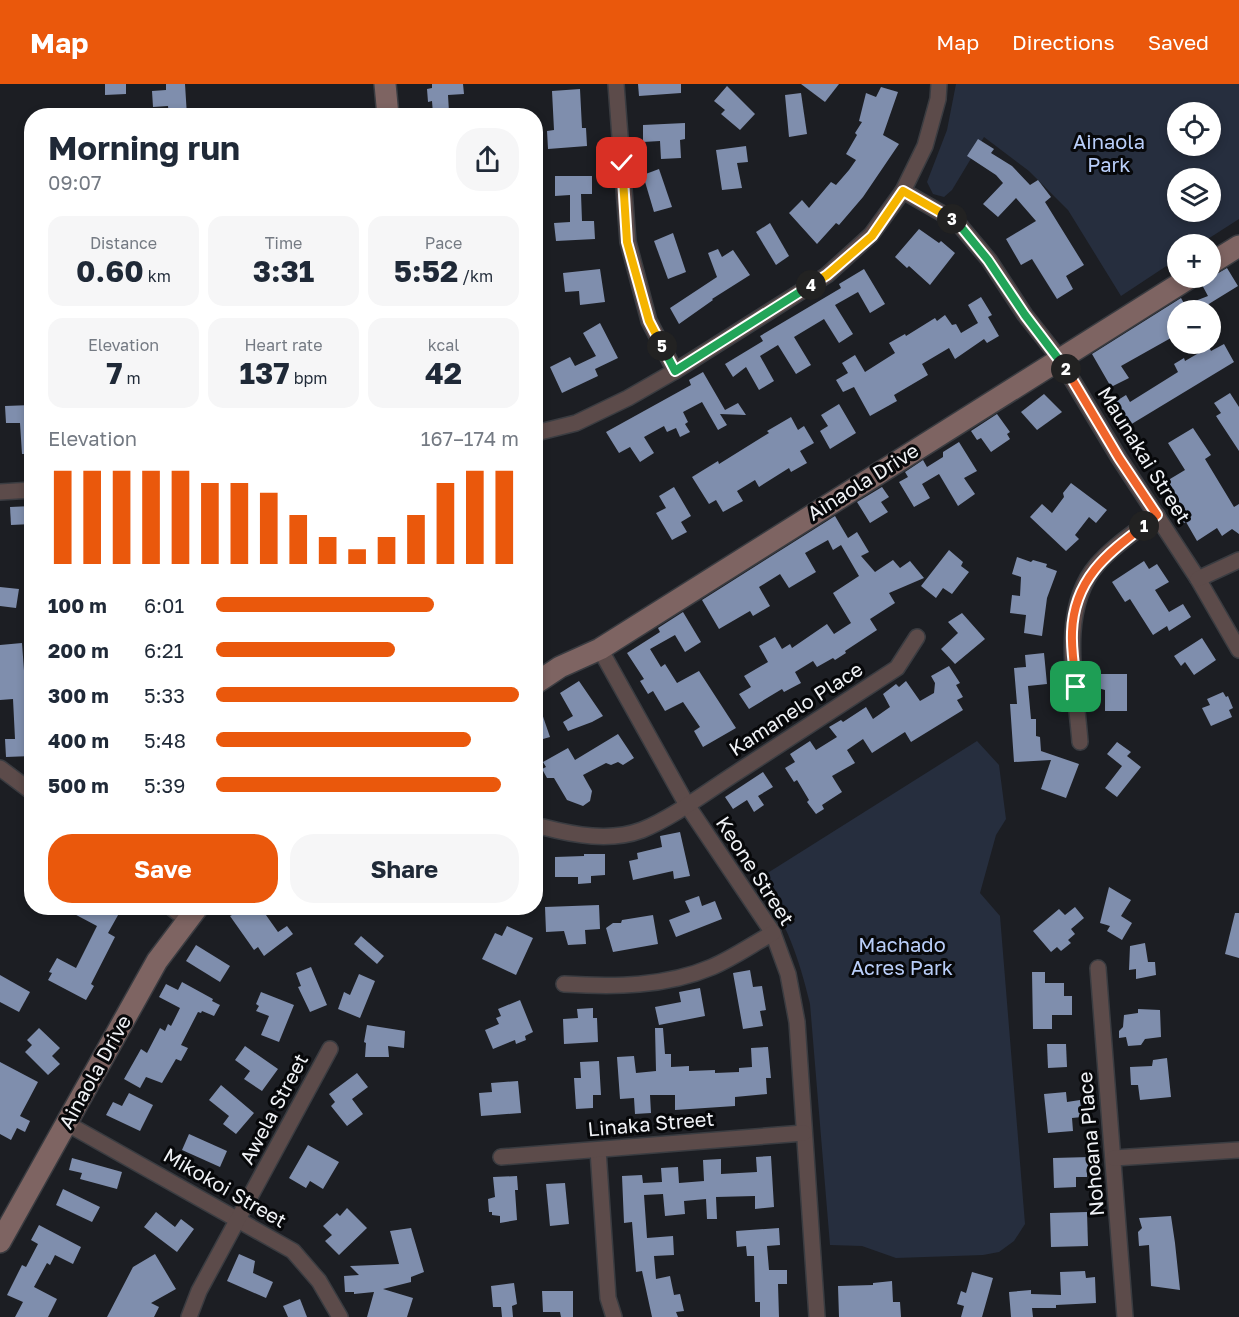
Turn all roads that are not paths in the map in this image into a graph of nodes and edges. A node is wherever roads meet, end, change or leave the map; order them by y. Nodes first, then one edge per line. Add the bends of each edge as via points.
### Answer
1 (385, 84) edge
2 (616, 84) edge
3 (939, 84) edge
4 (387, 108) edge
5 (903, 191) junction
6 (1239, 246) edge
7 (1221, 257) edge
8 (1173, 288) edge
9 (1059, 358) junction
10 (675, 371) junction
11 (543, 431) edge
12 (24, 490) edge
13 (0, 492) edge
14 (1157, 515) junction
15 (1239, 560) edge
16 (1198, 579) junction
17 (917, 637) dead end
18 (600, 649) junction
19 (1239, 650) edge
20 (543, 678) edge
21 (1080, 742) dead end
22 (0, 768) edge
23 (24, 786) edge
24 (687, 805) junction
25 (543, 827) dead end
26 (183, 915) edge
27 (773, 933) junction
28 (1098, 968) dead end
29 (564, 984) dead end
30 (330, 1049) dead end
31 (66, 1123) junction
32 (804, 1133) junction
33 (598, 1150) junction
34 (1239, 1150) edge
35 (501, 1157) dead end
36 (1114, 1158) junction
37 (239, 1219) junction
38 (0, 1242) edge
39 (189, 1317) edge
40 (340, 1317) edge
41 (614, 1317) edge
42 (817, 1317) edge
43 (1125, 1317) edge

1 - 4 street
2 - 10 street via 627,242 649,321
3 - 5 street via 926,146
5 - 9 street, Maunakai Street via 957,222
5 - 10 street via 872,236 827,275
6 - 7 street
8 - 9 street, Ainaola Drive
9 - 14 street, Maunakai Street
9 - 18 street, Ainaola Drive
10 - 11 street via 576,423
12 - 13 street
14 - 16 street, Maunakai Street
14 - 21 street via 1096,567 1083,586 1075,609 1072,632
15 - 16 street
16 - 19 street, Maunakai Street
17 - 24 street, Kamanelo Place via 897,668
18 - 20 street, Ainaola Drive
18 - 24 street, Keone Street
22 - 23 street
24 - 25 street, Kamanelo Place via 641,830 617,835 592,836
24 - 27 street, Keone Street
26 - 31 street, Ainaola Drive
27 - 29 street via 711,968 661,982 612,987
27 - 32 street, Keone Street via 788,974 797,1022
28 - 36 street, Nohoana Place
30 - 37 street, Awela Street
31 - 37 street, Mikokoi Street
31 - 38 street, Ainaola Drive
32 - 33 street, Linaka Street
32 - 42 street, Keone Street
33 - 35 street, Linaka Street
33 - 41 street via 608,1298
34 - 36 street
36 - 43 street, Nohoana Place
37 - 39 street, Awela Street
37 - 40 street, Mikokoi Street via 293,1251 319,1281

